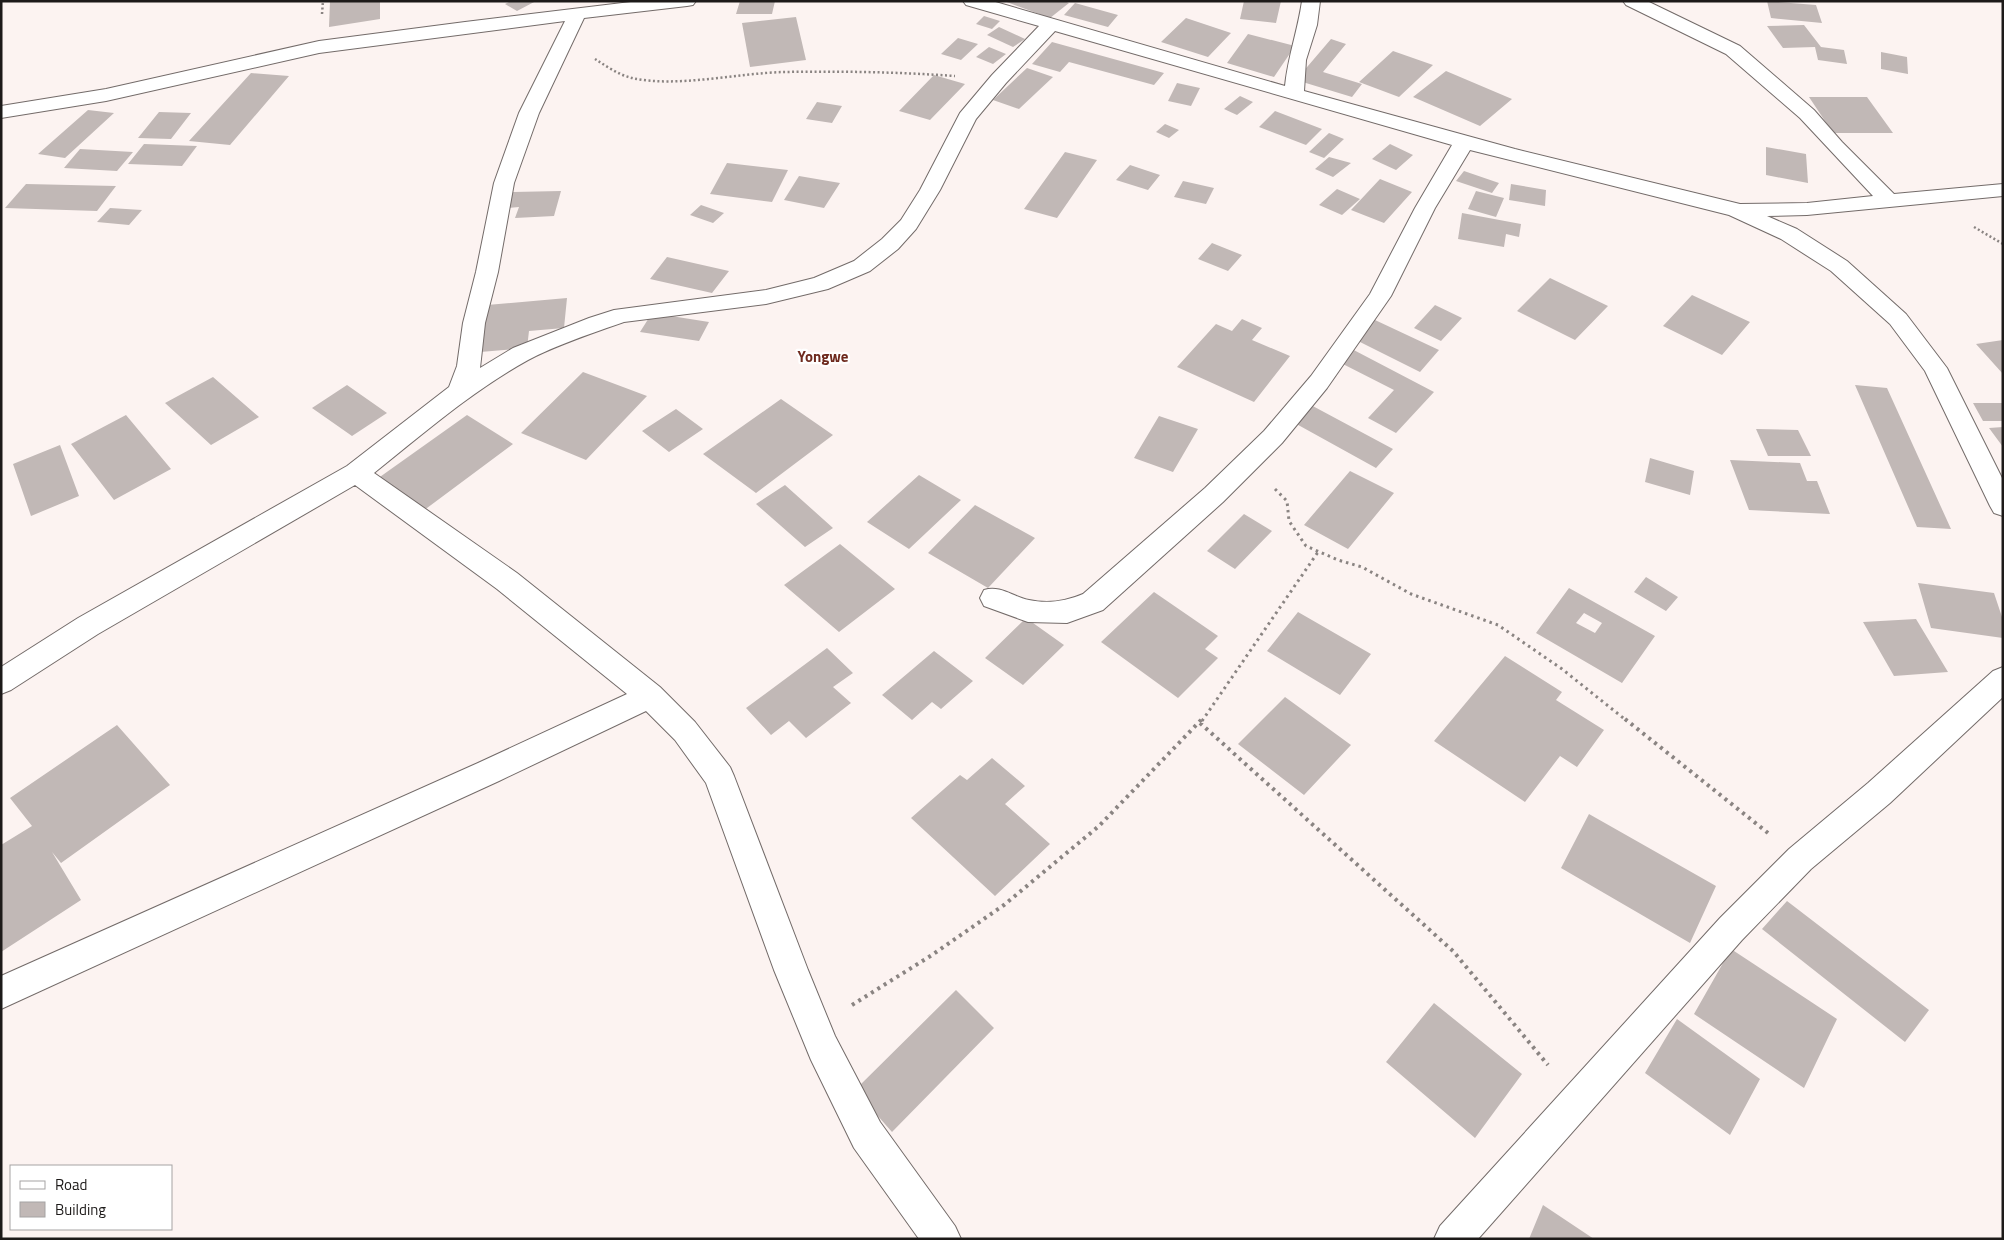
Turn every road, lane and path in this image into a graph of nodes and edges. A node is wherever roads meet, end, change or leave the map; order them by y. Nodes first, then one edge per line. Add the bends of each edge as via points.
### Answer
1 (685, 1) edge
2 (972, 1) edge
3 (1311, 1) edge
4 (1632, 1) edge
5 (577, 14) junction
6 (1050, 25) junction
7 (565, 39) junction
8 (999, 79) junction
9 (1294, 94) junction
10 (1, 112) edge
11 (1464, 142) junction
12 (2003, 190) edge
13 (1890, 202) junction
14 (1736, 210) junction
15 (459, 392) junction
16 (1248, 463) junction
17 (356, 473) junction
18 (2003, 506) edge
19 (1318, 552) junction
20 (994, 598) dead end
21 (2003, 679) edge
22 (1, 682) edge
23 (650, 696) junction
24 (1200, 723) junction
25 (1800, 859) junction
26 (1, 993) edge
27 (815, 1028) junction
28 (1577, 1100) junction
29 (942, 1239) edge
30 (1453, 1239) edge

1 - 5 street
2 - 6 street
3 - 9 street
4 - 13 street via 1733,50 1807,114
5 - 7 street
5 - 10 street via 319,47 106,95
6 - 8 street
6 - 9 street
7 - 8 path via 615,72 632,78 660,81 756,73 894,72
7 - 15 street via 529,113 504,183 468,366
8 - 15 street via 967,117 909,224 862,266 820,284 766,297 622,315 521,354
9 - 11 street
11 - 14 street
11 - 16 street via 1425,208 1380,296 1319,382
12 - 13 street
13 - 14 street via 1806,209
14 - 18 street via 1789,234 1840,266 1898,319 1936,368
15 - 17 street
16 - 19 path via 1285,498 1289,521 1306,546
16 - 20 street via 1093,602 1067,612 1028,611
17 - 22 street via 88,626
17 - 23 street via 507,581
19 - 24 path
19 - 25 path via 1362,567 1411,594 1498,625 1562,669
21 - 25 street via 1879,793
23 - 26 street via 543,748
23 - 27 street via 685,731 719,776 790,970
24 - 27 path via 1099,826 1004,905 932,955
24 - 28 path via 1453,951
25 - 28 street via 1731,929
27 - 29 street via 867,1135
28 - 30 street

